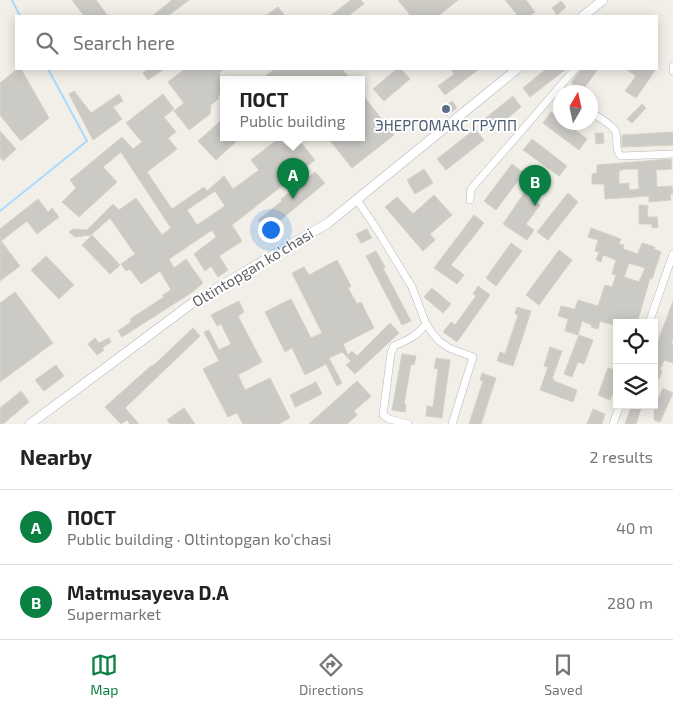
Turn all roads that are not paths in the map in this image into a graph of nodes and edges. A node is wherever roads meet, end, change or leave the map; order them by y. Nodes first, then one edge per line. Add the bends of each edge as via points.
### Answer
1 (603, 0) edge
2 (584, 15) edge
3 (672, 66) edge
4 (517, 70) edge
5 (574, 70) edge
6 (673, 71) edge
7 (565, 85) edge
8 (553, 100) edge
9 (598, 118) edge
10 (673, 154) edge
11 (357, 200) junction
12 (470, 200) dead end
13 (673, 254) edge
14 (650, 319) edge
15 (426, 324) junction
16 (619, 409) edge
17 (30, 424) edge
18 (408, 424) edge
19 (452, 424) edge
20 (613, 424) edge

1 - 2 street
3 - 6 street
4 - 11 street, Oltintopgan ko'chasi
5 - 7 street
8 - 12 street via 471,189
9 - 10 street via 614,129 617,151 622,156
11 - 15 street via 412,288
11 - 17 street, Oltintopgan ko'chasi via 328,223 195,301
13 - 14 street
15 - 18 street via 419,334 392,349 383,416
15 - 19 street via 439,341 473,357
16 - 20 street

